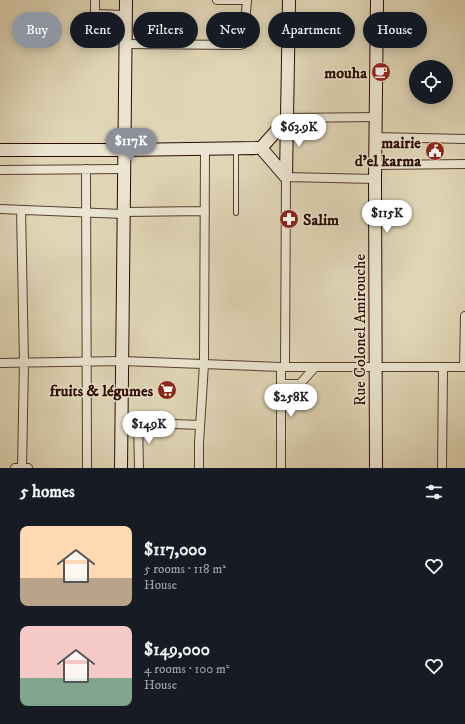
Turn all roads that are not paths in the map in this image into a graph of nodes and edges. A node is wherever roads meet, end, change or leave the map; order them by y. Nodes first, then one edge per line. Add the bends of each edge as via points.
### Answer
1 (95, 0) edge
2 (126, 0) edge
3 (217, 0) edge
4 (247, 0) edge
5 (289, 0) edge
6 (377, 0) edge
7 (94, 12) edge
8 (125, 15) edge
9 (125, 44) edge
10 (125, 48) edge
11 (376, 117) junction
12 (288, 118) junction
13 (375, 137) junction
14 (465, 139) edge
15 (262, 148) junction
16 (204, 149) junction
17 (236, 149) junction
18 (0, 150) edge
19 (124, 150) junction
20 (465, 164) edge
21 (375, 165) junction
22 (86, 169) junction
23 (124, 169) junction
24 (0, 170) edge
25 (286, 177) junction
26 (375, 179) junction
27 (0, 209) edge
28 (20, 210) junction
29 (205, 211) junction
30 (86, 213) junction
31 (124, 213) junction
32 (236, 213) dead end
33 (465, 316) edge
34 (122, 361) junction
35 (24, 362) junction
36 (88, 362) junction
37 (0, 363) edge
38 (204, 364) junction
39 (283, 367) junction
40 (315, 367) junction
41 (376, 367) junction
42 (444, 368) junction
43 (282, 384) junction
44 (122, 422) junction
45 (138, 423) junction
46 (200, 424) junction
47 (15, 468) edge
48 (22, 468) edge
49 (28, 468) edge
50 (87, 468) edge
51 (121, 468) edge
52 (139, 468) edge
53 (199, 468) edge
54 (281, 468) edge
55 (376, 468) edge
56 (442, 468) edge

1 - 7 street
2 - 8 street
3 - 4 street
4 - 9 street via 243,44
5 - 12 street
6 - 11 street, Rue Colonel Amirouche
10 - 19 street
11 - 12 street
11 - 13 street, Rue Colonel Amirouche
12 - 15 street
12 - 25 street
13 - 14 street
13 - 21 street, Rue Colonel Amirouche
15 - 17 street
15 - 25 street
16 - 17 street
16 - 19 street
16 - 29 street
17 - 32 lane
18 - 19 street
19 - 23 street
20 - 21 street
21 - 26 street, Rue Colonel Amirouche
22 - 23 street
22 - 24 street
22 - 30 street
23 - 31 street
25 - 26 street
25 - 39 street
26 - 41 street, Rue Colonel Amirouche
27 - 28 street
28 - 30 street
28 - 35 street
29 - 31 street
29 - 38 street
30 - 31 street
30 - 36 street
31 - 34 street
33 - 42 street via 464,367
34 - 36 street
34 - 38 street
34 - 44 street
35 - 36 street
35 - 37 street
35 - 48 street
36 - 50 street
38 - 39 street
38 - 46 street
39 - 40 street
39 - 43 street
40 - 41 street
40 - 43 street via 300,384
41 - 42 street
41 - 55 street, Rue Colonel Amirouche
42 - 56 street
43 - 54 street
44 - 45 street
44 - 51 street
45 - 46 street
45 - 52 street
46 - 53 street
47 - 48 street
48 - 49 street

